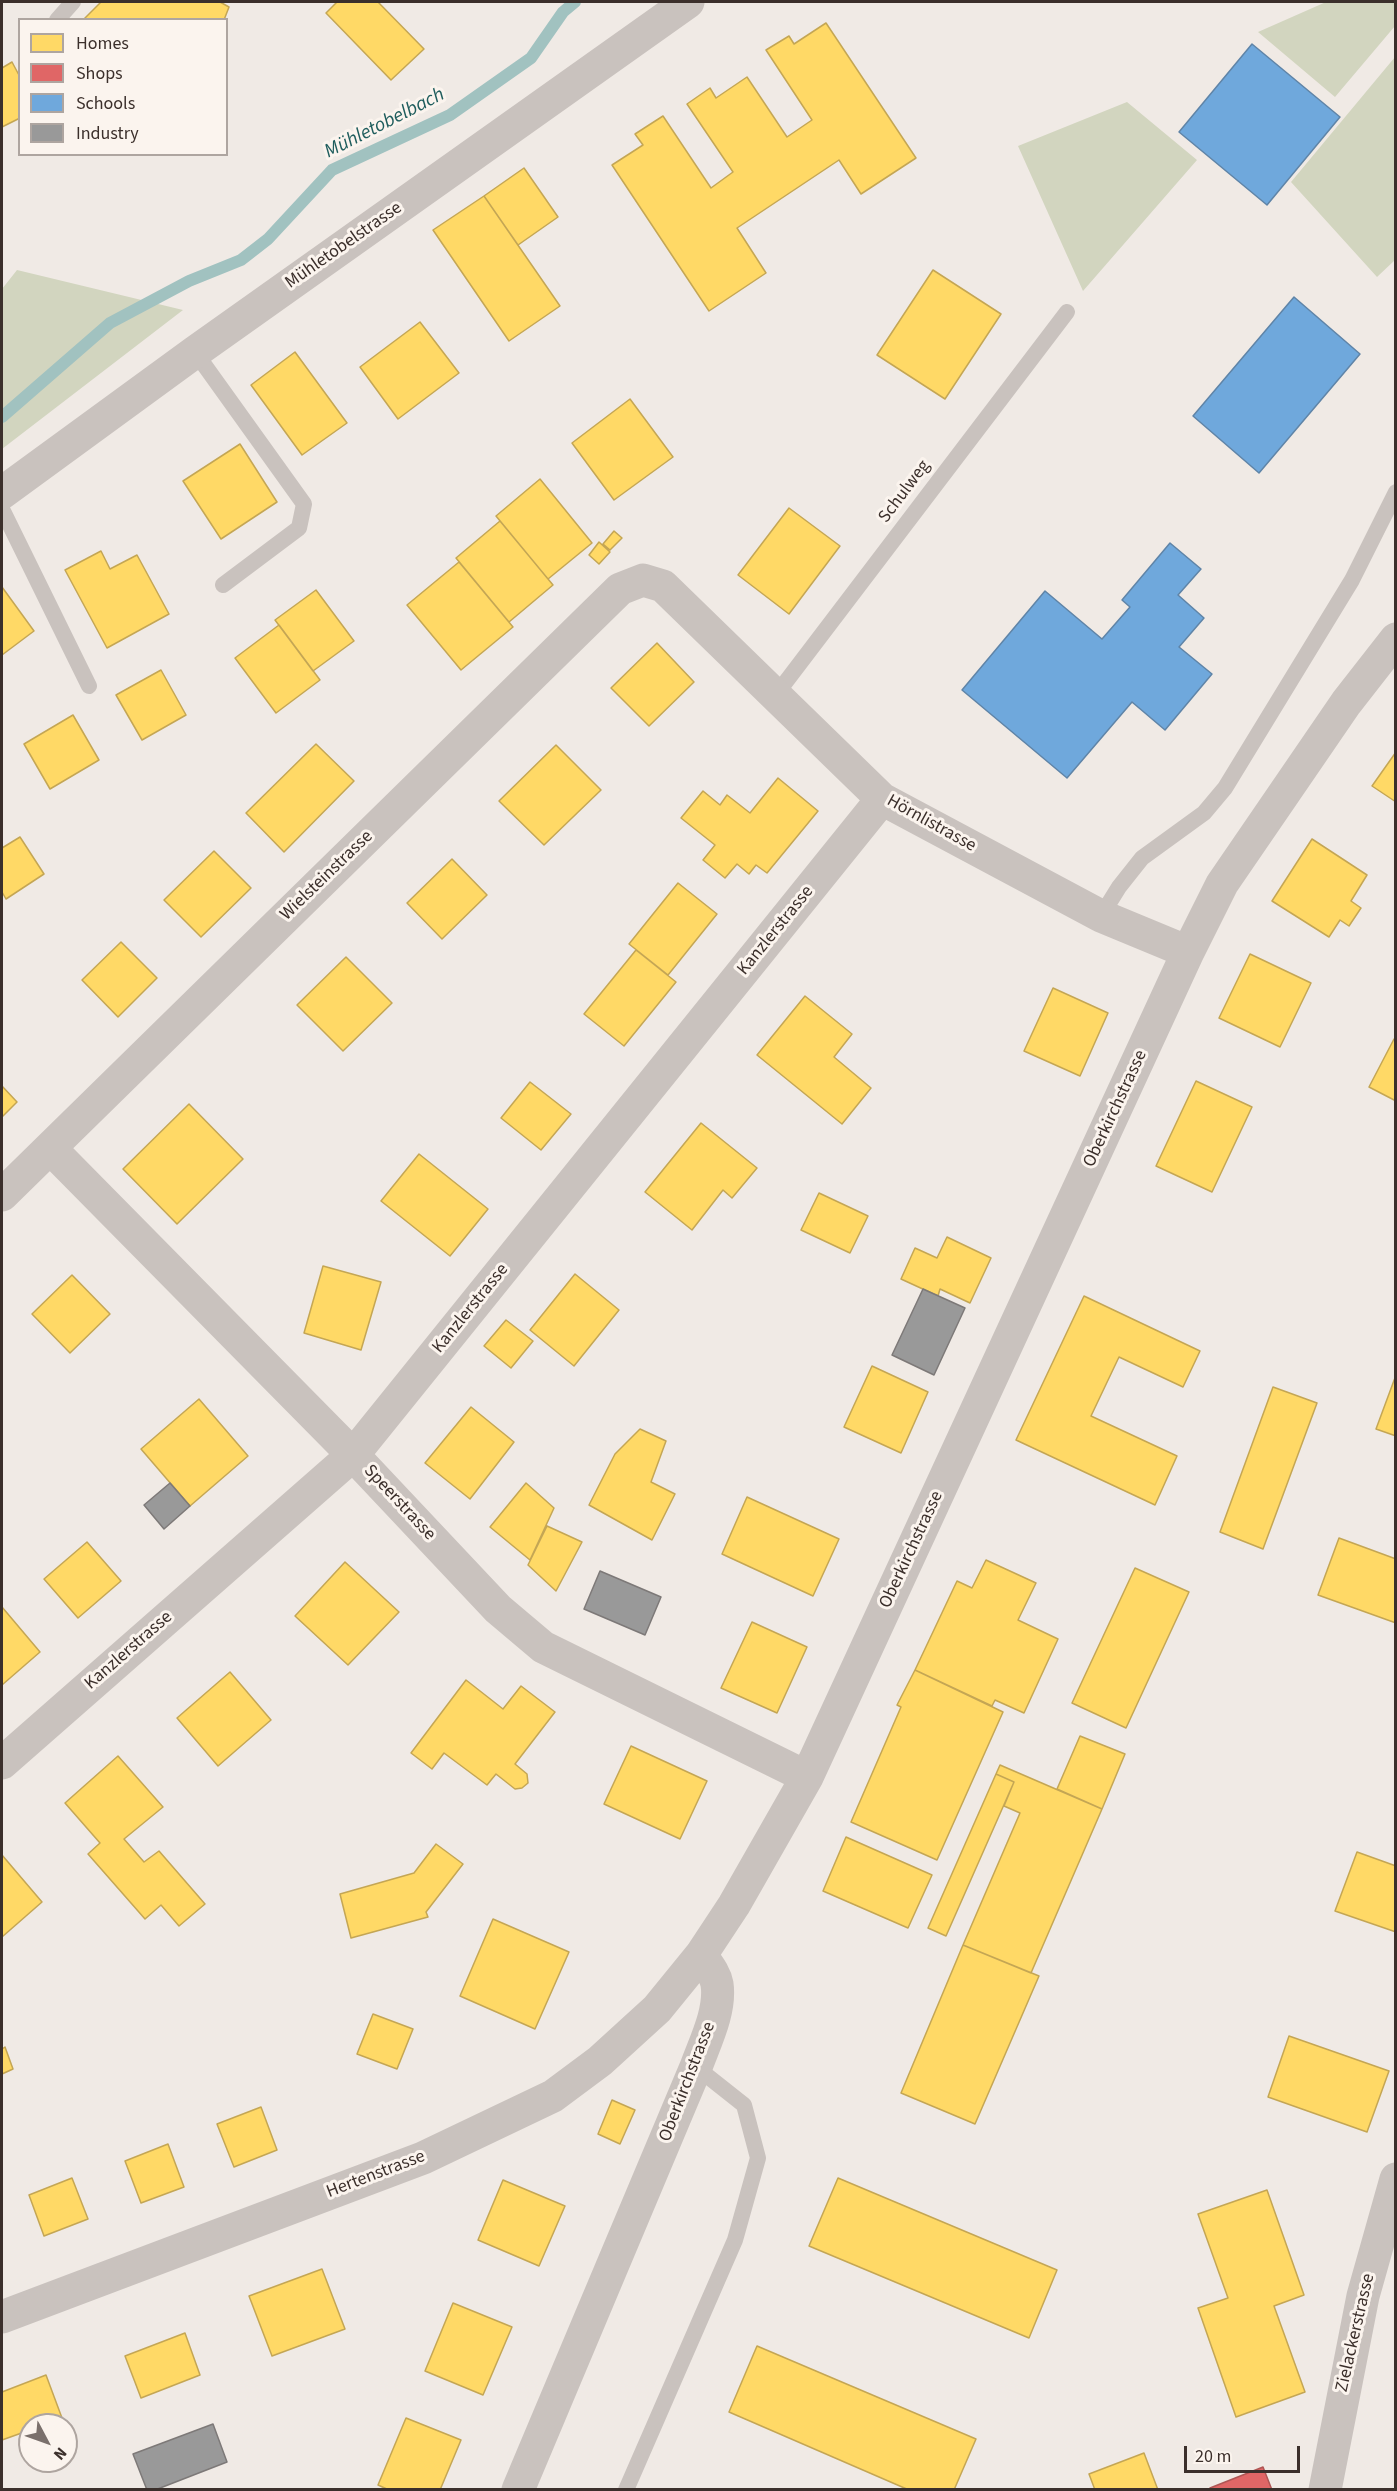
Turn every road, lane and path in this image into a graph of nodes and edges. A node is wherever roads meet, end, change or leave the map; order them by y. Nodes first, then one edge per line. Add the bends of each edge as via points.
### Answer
1 (73, 2) edge
2 (688, 2) edge
3 (59, 18) edge
4 (1067, 312) dead end
5 (195, 352) junction
6 (1395, 492) edge
7 (2, 493) edge
8 (2, 509) edge
9 (223, 585) dead end
10 (663, 586) joint
11 (1395, 639) edge
12 (89, 686) dead end
13 (775, 696) junction
14 (882, 799) junction
15 (1101, 916) junction
16 (1188, 952) junction
17 (50, 1148) junction
18 (2, 1195) edge
19 (353, 1455) junction
20 (2, 1763) edge
21 (807, 1777) junction
22 (701, 1954) junction
23 (696, 2067) junction
24 (1395, 2179) edge
25 (2, 2317) edge
26 (518, 2490) edge
27 (626, 2490) edge
28 (1325, 2490) edge

1 - 3 lane
2 - 5 street, Mühletobelstrasse
4 - 13 lane, Schulweg
5 - 7 street, Mühletobelstrasse
5 - 9 lane via 304,504 299,528
6 - 15 lane via 1352,580 1226,788 1204,813 1142,858
8 - 12 lane
10 - 13 street, Hörnlistrasse
10 - 17 street, Wielsteinstrasse via 643,580 620,589
11 - 16 street, Oberkirchstrasse via 1346,703 1222,884
13 - 14 street, Hörnlistrasse
14 - 15 street, Hörnlistrasse
14 - 19 street, Kanzlerstrasse
15 - 16 street, Hörnlistrasse
16 - 21 street, Oberkirchstrasse
17 - 18 street, Wielsteinstrasse
17 - 19 street, Speerstrasse
19 - 20 street, Kanzlerstrasse
19 - 21 street, Speerstrasse via 498,1609 543,1647
21 - 22 street, Oberkirchstrasse via 734,1905
22 - 23 street, Oberkirchstrasse via 713,1972 717,1998
22 - 25 street, Hertenstrasse via 657,2009 600,2061 553,2096 423,2158
23 - 26 street, Oberkirchstrasse
23 - 27 lane via 744,2105 758,2158 735,2240
24 - 28 street, Zielackerstrasse via 1363,2296

